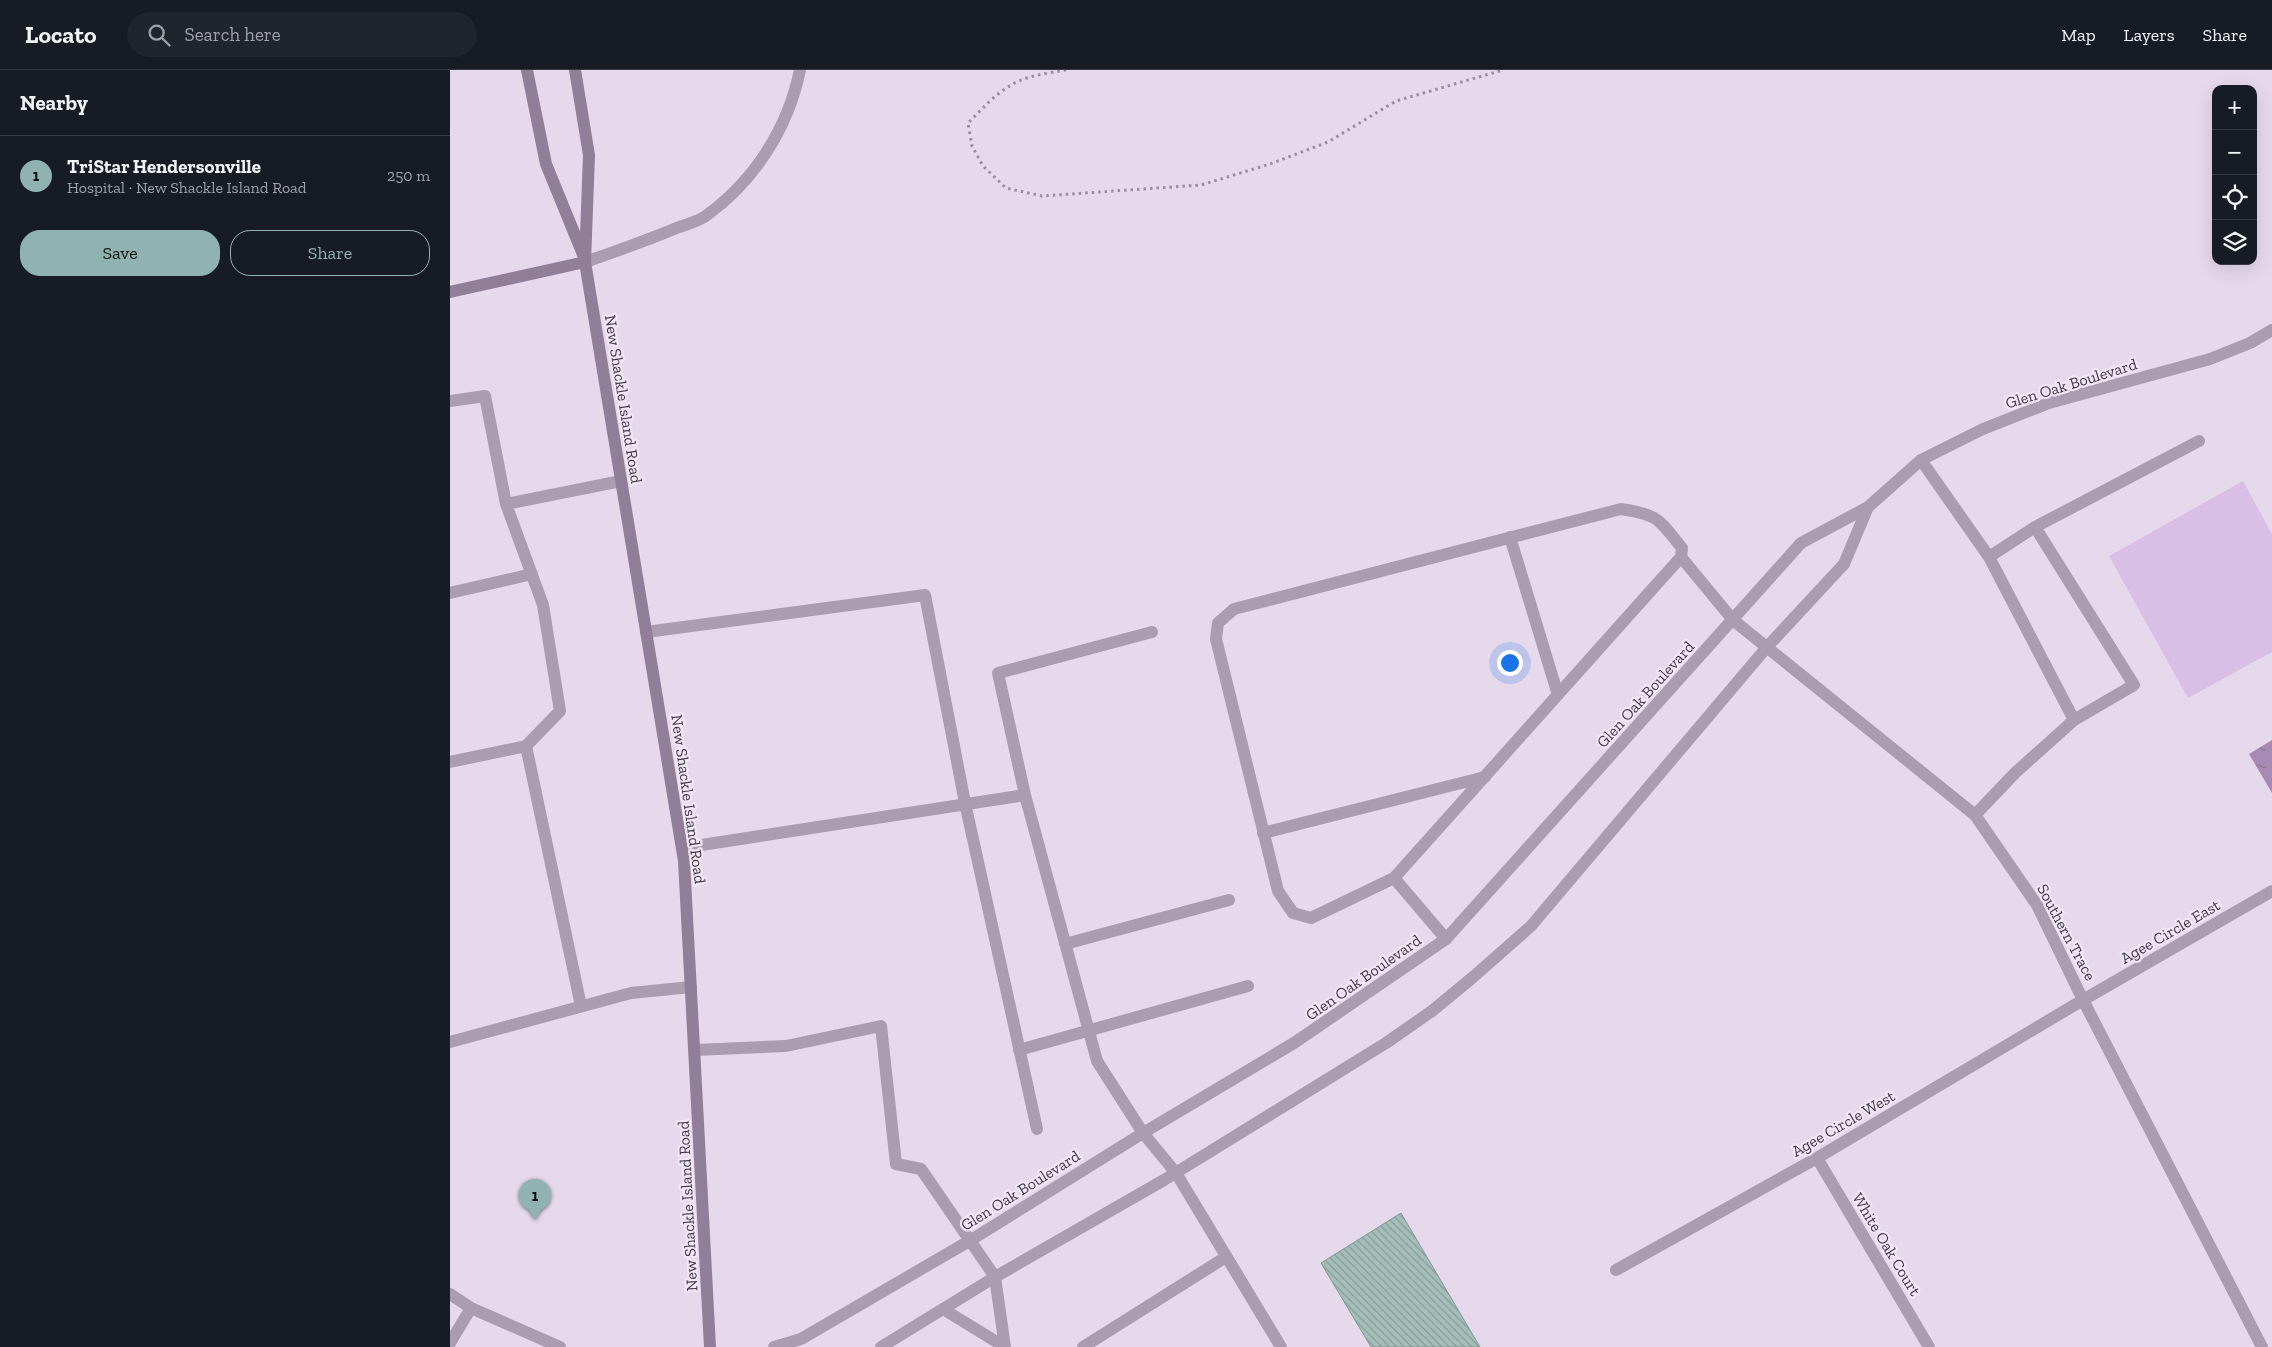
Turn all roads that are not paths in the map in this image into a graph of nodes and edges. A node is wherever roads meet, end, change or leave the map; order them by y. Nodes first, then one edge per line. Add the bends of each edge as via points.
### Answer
1 (527, 70) edge
2 (575, 70) edge
3 (800, 70) edge
4 (585, 262) junction
5 (450, 292) edge
6 (2272, 330) edge
7 (450, 401) edge
8 (2199, 441) dead end
9 (1921, 460) junction
10 (622, 482) junction
11 (506, 504) junction
12 (1868, 507) junction
13 (2035, 527) junction
14 (1510, 537) junction
15 (1681, 557) junction
16 (1989, 557) junction
17 (532, 574) junction
18 (450, 593) edge
19 (1733, 620) junction
20 (646, 632) junction
21 (1152, 632) dead end
22 (1767, 647) junction
23 (1558, 696) junction
24 (2074, 720) junction
25 (526, 746) junction
26 (450, 762) edge
27 (1485, 777) junction
28 (1025, 794) junction
29 (965, 803) junction
30 (1975, 815) junction
31 (1263, 833) junction
32 (682, 848) junction
33 (1394, 878) junction
34 (2272, 892) edge
35 (1228, 900) dead end
36 (1446, 939) junction
37 (1065, 944) junction
38 (1248, 986) dead end
39 (691, 987) junction
40 (2083, 1000) junction
41 (581, 1006) junction
42 (1088, 1030) junction
43 (450, 1042) edge
44 (695, 1050) junction
45 (1019, 1050) junction
46 (1037, 1129) dead end
47 (1143, 1133) junction
48 (1817, 1158) junction
49 (1176, 1173) junction
50 (971, 1240) junction
51 (1226, 1256) junction
52 (1616, 1270) dead end
53 (996, 1277) junction
54 (450, 1294) edge
55 (471, 1308) junction
56 (943, 1309) junction
57 (450, 1343) edge
58 (560, 1347) edge
59 (710, 1347) edge
60 (774, 1347) edge
61 (881, 1347) edge
62 (1005, 1347) edge
63 (1083, 1347) edge
64 (1280, 1347) edge
65 (1929, 1347) edge
66 (2262, 1347) edge

1 - 4 main road, New Shackle Island Road via 546,164
2 - 4 main road, New Shackle Island Road via 589,155
3 - 4 street via 794,96 774,143 741,185 706,216
4 - 5 main road
4 - 10 main road, New Shackle Island Road
6 - 9 street, Glen Oak Boulevard via 2250,344 2210,359 2049,403 1983,429
7 - 11 street via 485,396
8 - 13 street
9 - 12 street, Glen Oak Boulevard
9 - 16 street
10 - 11 street
10 - 20 main road, New Shackle Island Road
11 - 17 street
12 - 19 street, Glen Oak Boulevard via 1801,543
12 - 22 street, Glen Oak Boulevard via 1844,564
13 - 16 street
13 - 24 street via 2134,685
14 - 15 street, Southern Trace via 1621,509 1644,512 1660,520 1682,548
14 - 23 street
14 - 31 street, Southern Trace via 1234,609 1218,623 1216,639
15 - 19 street, Southern Trace
15 - 23 street
16 - 24 street
17 - 18 street
17 - 25 street via 543,605 560,710
19 - 22 street, Southern Trace
19 - 36 street, Glen Oak Boulevard
20 - 29 street via 925,596
20 - 32 main road, New Shackle Island Road
21 - 28 street via 998,673
22 - 30 street, Southern Trace
22 - 49 street, Glen Oak Boulevard via 1524,933 1432,1011 1386,1043
23 - 27 street
24 - 30 street via 2015,773
25 - 26 street
25 - 41 street
27 - 31 street
27 - 33 street
28 - 29 street
28 - 37 street
29 - 32 street
29 - 45 street
30 - 40 street, Southern Trace via 2037,905
31 - 33 street, Southern Trace via 1278,891 1293,913 1311,918
32 - 39 main road, New Shackle Island Road
33 - 36 street
34 - 40 street, Agee Circle East
35 - 37 street
36 - 47 street, Glen Oak Boulevard via 1294,1043
37 - 42 street
38 - 42 street
39 - 41 street via 630,993
39 - 44 main road, New Shackle Island Road
40 - 48 street, Agee Circle West
40 - 66 street, Southern Trace
41 - 43 street
42 - 45 street
42 - 47 street via 1097,1061
44 - 50 street via 786,1046 881,1026 896,1164 921,1169
44 - 59 main road, New Shackle Island Road
45 - 46 street
47 - 49 street
47 - 50 street, Glen Oak Boulevard
48 - 52 street, Agee Circle West
48 - 65 street, White Oak Court
49 - 51 street
49 - 53 street, Glen Oak Boulevard
50 - 53 street
50 - 60 street, Glen Oak Boulevard via 802,1339
51 - 63 street
51 - 64 street
53 - 56 street, Glen Oak Boulevard
53 - 62 street
54 - 55 street
55 - 57 street
55 - 58 street
56 - 61 street, Glen Oak Boulevard
56 - 62 street

